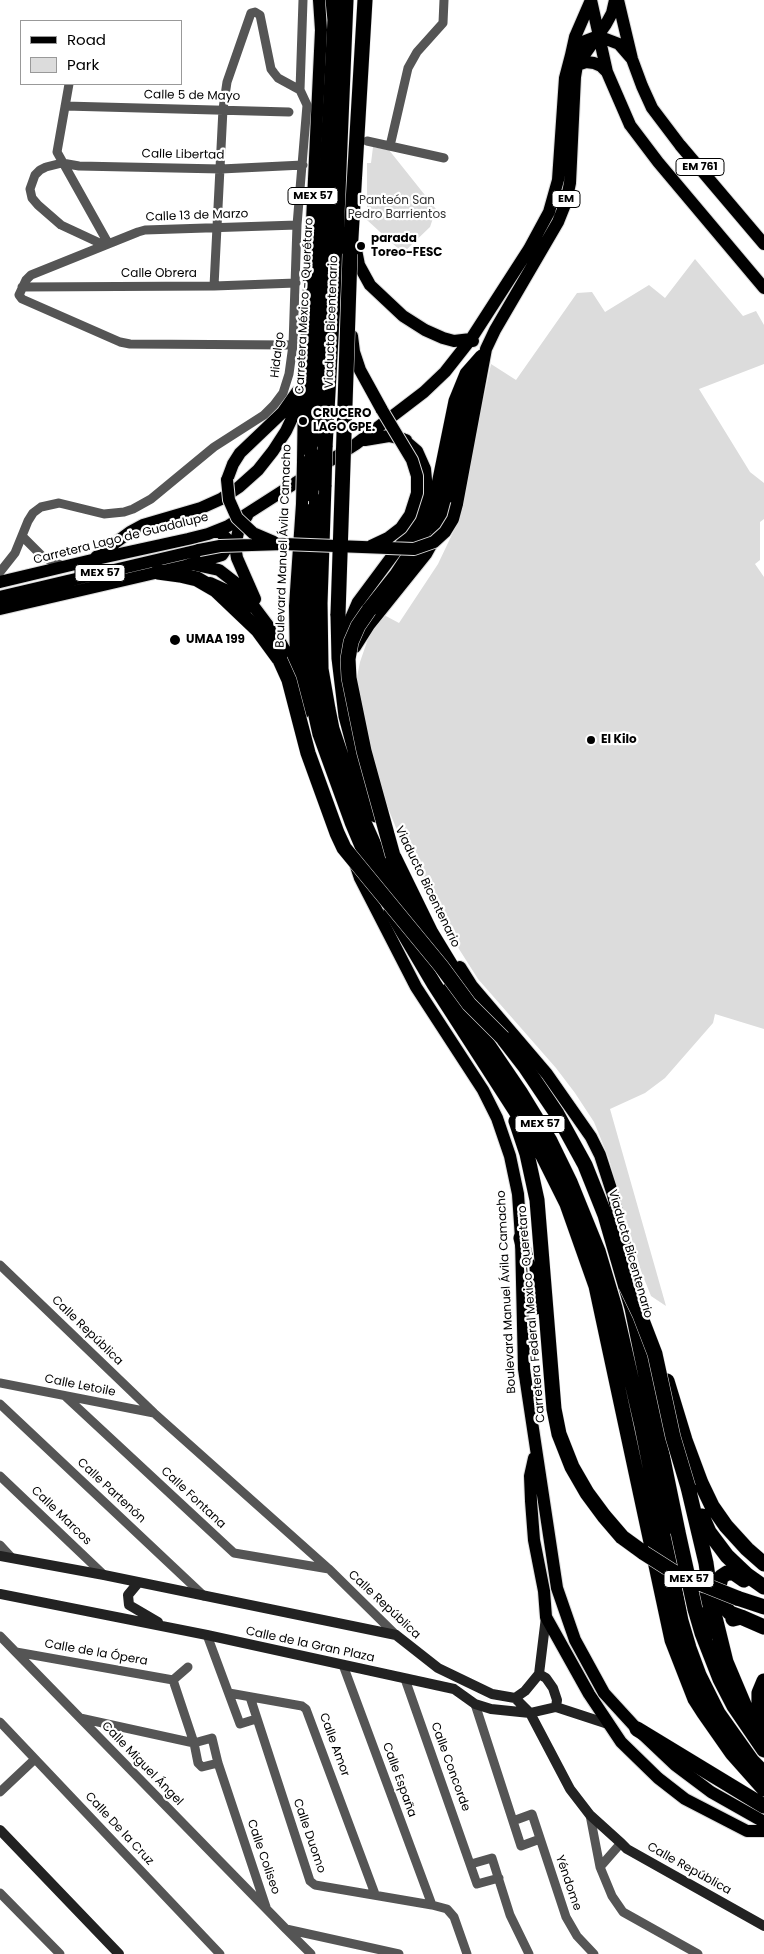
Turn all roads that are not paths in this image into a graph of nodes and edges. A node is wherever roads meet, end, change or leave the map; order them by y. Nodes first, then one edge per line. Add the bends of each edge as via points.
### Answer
1 (303, 0) edge
2 (319, 0) edge
3 (333, 0) edge
4 (346, 0) edge
5 (365, 0) edge
6 (369, 0) edge
7 (444, 0) edge
8 (591, 0) edge
9 (616, 0) edge
10 (598, 36) junction
11 (632, 59) junction
12 (574, 60) junction
13 (607, 72) junction
14 (69, 85) edge
15 (300, 90) junction
16 (65, 106) junction
17 (223, 109) junction
18 (289, 112) dead end
19 (367, 141) dead end
20 (390, 146) junction
21 (444, 158) dead end
22 (62, 163) junction
23 (303, 165) junction
24 (221, 169) junction
25 (560, 200) junction
26 (297, 225) junction
27 (216, 228) junction
28 (106, 244) junction
29 (764, 244) edge
30 (353, 252) junction
31 (296, 283) junction
32 (214, 286) junction
33 (22, 287) junction
34 (764, 288) edge
35 (352, 335) junction
36 (471, 339) junction
37 (293, 345) junction
38 (484, 353) junction
39 (305, 371) junction
40 (304, 392) junction
41 (352, 439) junction
42 (404, 439) junction
43 (313, 455) junction
44 (438, 482) junction
45 (306, 499) junction
46 (254, 509) junction
47 (213, 532) junction
48 (23, 536) junction
49 (284, 544) junction
50 (366, 547) junction
51 (92, 560) junction
52 (185, 566) junction
53 (66, 567) junction
54 (0, 572) edge
55 (158, 572) junction
56 (0, 582) edge
57 (202, 582) junction
58 (0, 597) edge
59 (238, 599) junction
60 (257, 609) junction
61 (0, 610) edge
62 (254, 625) junction
63 (342, 639) junction
64 (285, 660) junction
65 (296, 671) junction
66 (345, 677) junction
67 (393, 856) junction
68 (503, 1038) junction
69 (506, 1094) junction
70 (521, 1238) junction
71 (0, 1264) edge
72 (626, 1286) junction
73 (638, 1301) junction
74 (0, 1383) edge
75 (65, 1396) junction
76 (0, 1404) edge
77 (554, 1409) junction
78 (154, 1413) junction
79 (536, 1451) junction
80 (0, 1476) edge
81 (688, 1487) junction
82 (0, 1545) edge
83 (0, 1556) edge
84 (12, 1558) junction
85 (764, 1564) edge
86 (329, 1569) junction
87 (104, 1575) junction
88 (138, 1582) junction
89 (764, 1587) edge
90 (0, 1594) edge
91 (764, 1594) edge
92 (204, 1596) junction
93 (709, 1605) junction
94 (764, 1607) edge
95 (546, 1617) junction
96 (741, 1617) junction
97 (726, 1624) junction
98 (167, 1627) junction
99 (764, 1628) edge
100 (207, 1635) junction
101 (396, 1635) junction
102 (0, 1636) edge
103 (16, 1652) junction
104 (728, 1662) junction
105 (343, 1664) junction
106 (188, 1667) dead end
107 (539, 1674) junction
108 (405, 1679) junction
109 (173, 1680) junction
110 (764, 1681) edge
111 (229, 1693) junction
112 (250, 1697) junction
113 (515, 1698) junction
114 (475, 1704) junction
115 (556, 1707) junction
116 (530, 1713) junction
117 (80, 1718) junction
118 (256, 1719) junction
119 (0, 1722) edge
120 (608, 1724) junction
121 (637, 1729) junction
122 (761, 1735) edge
123 (194, 1743) junction
124 (764, 1750) edge
125 (36, 1759) junction
126 (218, 1763) junction
127 (764, 1773) edge
128 (764, 1789) edge
129 (0, 1792) edge
130 (764, 1806) edge
131 (590, 1815) junction
132 (513, 1821) junction
133 (764, 1822) edge
134 (0, 1830) edge
135 (764, 1831) edge
136 (540, 1840) junction
137 (621, 1843) junction
138 (471, 1864) junction
139 (600, 1867) junction
140 (499, 1878) junction
141 (0, 1893) edge
142 (375, 1894) junction
143 (432, 1905) junction
144 (267, 1909) junction
145 (764, 1926) edge
146 (286, 1929) junction
147 (60, 1954) edge
148 (120, 1954) edge
149 (220, 1954) edge
150 (311, 1954) edge
151 (399, 1954) edge
152 (467, 1954) edge
153 (528, 1954) edge
154 (594, 1954) edge
155 (698, 1954) edge

1 - 15 street, Hidalgo
2 - 39 main road, Boulevard Manuel Ávila Camacho / MEX 57 via 321,30
3 - 43 highway, Carretera México - Querétaro / MEX 57 via 335,20
4 - 43 highway, Carretera México - Querétaro / MEX 57 via 335,264
5 - 30 highway, Viaducto Bicentenario
6 - 30 main road
7 - 20 street via 443,22 417,52 408,68
8 - 10 main road
8 - 12 main road, EM via 575,37
9 - 10 main road, Carretera Lago de Guadalupe / EM
9 - 11 main road
10 - 11 main road via 619,44
10 - 12 main road, Carretera Lago de Guadalupe / EM
10 - 13 main road
11 - 29 main road, EM 761 via 652,108
12 - 13 main road via 594,63
12 - 25 main road, Carretera Lago de Guadalupe / EM via 575,77
13 - 34 main road via 630,125
14 - 16 street
15 - 17 street via 278,78 271,69 260,15 255,12 249,16 227,82
15 - 23 street, Hidalgo via 307,105
16 - 17 street, Calle 5 de Mayo
16 - 22 street via 57,149
17 - 18 street, Calle 5 de Mayo
17 - 24 street
19 - 20 street
20 - 21 street
22 - 24 street, Calle Libertad
22 - 28 street
22 - 28 street via 46,166 35,175 30,189 32,198 61,225
23 - 24 street, Calle Libertad
23 - 26 street, Hidalgo
24 - 27 street
25 - 36 main road, Carretera Lago de Guadalupe / EM via 549,212 530,249
25 - 38 main road, Carretera Lago de Guadalupe / EM via 558,222
26 - 27 street, Calle 13 de Marzo
26 - 31 street, Hidalgo
27 - 28 street, Calle 13 de Marzo via 145,230
27 - 32 street
28 - 33 street, Calle 13 de Marzo via 31,275
30 - 35 main road
30 - 36 main road via 370,285 402,316 443,338
30 - 67 highway, Viaducto Bicentenario, bridge via 340,542 339,658 352,739 367,793
31 - 32 street, Calle Obrera
31 - 37 street, Hidalgo
32 - 33 street, Calle Obrera
33 - 37 street via 19,295 22,299 120,342
35 - 41 main road
35 - 50 main road, bridge via 360,370 412,460 417,476 414,508 401,528 381,542
36 - 38 main road
36 - 41 main road, Carretera Lago de Guadalupe via 446,372 424,392
37 - 48 street, Hidalgo via 286,387 274,405 256,421 200,458 151,499 134,509 114,514 49,504 33,513
38 - 44 highway via 460,388
38 - 50 main road, Carretera Lago de Guadalupe, bridge via 458,504 450,526 427,545 407,549
38 - 66 main road via 469,388 436,536 426,554 363,633 350,658
39 - 40 main road, Boulevard Manuel Ávila Camacho / MEX 57
39 - 49 main road, bridge via 290,404 240,454 228,480 227,494 241,523 261,537
40 - 43 main road, Boulevard Manuel Ávila Camacho
40 - 51 main road via 276,446 258,470 239,487 201,508 143,524
41 - 42 main road via 389,436
41 - 46 main road, Carretera Lago de Guadalupe
41 - 63 main road, bridge via 346,479
42 - 44 main road via 426,455
42 - 63 main road via 418,451 426,468 424,508 416,524 358,602
43 - 45 highway, Carretera México - Querétaro / MEX 57, bridge
43 - 127 highway, Carretera México - Querétaro / MEX 57, bridge via 324,485 321,668 332,729 362,818 440,976 525,1100 570,1182 598,1251 615,1308 689,1648 718,1713
44 - 67 highway, bridge via 432,510 417,544 358,626 348,659 366,761
45 - 65 main road, Boulevard Manuel Ávila Camacho via 295,606
45 - 69 highway, Boulevard Manuel Ávila Camacho / MEX 57 via 308,669 320,734 371,872 403,934
46 - 47 main road, Carretera Lago de Guadalupe
46 - 60 main road via 239,528 235,546
47 - 51 main road, Carretera Lago de Guadalupe
47 - 52 main road via 220,532 227,539 225,553
48 - 53 street via 43,557
48 - 54 street, Hidalgo
49 - 50 main road, Carretera Lago de Guadalupe / MEX 57, bridge
49 - 58 main road, Carretera Lago de Guadalupe / MEX 57, bridge via 229,545 199,550
51 - 53 main road, Carretera Lago de Guadalupe / MEX 57
52 - 55 main road
52 - 60 main road via 205,566 225,574 238,584
53 - 56 main road, Carretera Lago de Guadalupe / MEX 57
55 - 57 highway
55 - 61 main road
57 - 59 main road via 220,586
57 - 62 highway via 223,595
59 - 62 highway
59 - 64 main road
60 - 64 main road
62 - 64 highway
63 - 66 main road
64 - 65 main road
64 - 68 highway, bridge via 308,753 344,848 469,1004
65 - 70 main road, Boulevard Manuel Ávila Camacho via 310,738 360,878 416,987 483,1090 497,1118 518,1194
66 - 73 main road via 353,726 384,826 446,947 472,986 547,1074 591,1136 613,1195
67 - 68 highway, Viaducto Bicentenario, bridge via 444,956
68 - 72 highway, Viaducto Bicentenario via 557,1114 585,1165
69 - 77 highway, Carretera Federal Mexico-Queretaro / MEX 57 via 534,1178
69 - 128 highway, Boulevard Manuel Ávila Camacho / MEX 57 via 538,1144 559,1186 596,1286 678,1657 704,1713 732,1753
70 - 77 highway via 534,1292 542,1366
70 - 79 main road, Boulevard Manuel Ávila Camacho via 524,1369
71 - 78 street, Calle República
72 - 81 highway, bridge via 655,1354 673,1437
72 - 124 highway, Viaducto Bicentenario, bridge via 702,1633 734,1706
73 - 85 highway via 655,1340 684,1440 712,1506 746,1549
73 - 93 main road via 667,1457
74 - 75 street, Calle Letoile
75 - 78 street, Calle Letoile
75 - 86 street, Calle Fontana via 234,1553
76 - 92 street, Calle Partenón
77 - 94 highway, Carretera Federal Mexico-Queretaro / MEX 57, bridge via 559,1434 572,1467 587,1493 622,1536 677,1574
78 - 86 street, Calle República
79 - 95 main road via 530,1476 531,1501
79 - 121 main road, Boulevard Manuel Ávila Camacho via 557,1588 575,1640 604,1693
80 - 87 street, Calle Marcos
81 - 89 highway via 717,1544 736,1565
81 - 93 highway via 704,1557
82 - 84 street
83 - 84 street, Calle de la Gran Plaza
84 - 87 street, Calle de la Gran Plaza
86 - 101 street, Calle República
87 - 88 street, Calle de la Gran Plaza
88 - 92 street, Calle de la Gran Plaza
88 - 98 street via 128,1595 129,1604
90 - 98 street, Calle de la Gran Plaza
91 - 96 highway via 734,1573 724,1574 720,1586 723,1603 730,1613
92 - 101 street, Calle de la Gran Plaza
93 - 97 highway
93 - 104 highway
93 - 122 main road via 708,1638 716,1662 729,1691
95 - 107 street
95 - 120 main road
96 - 97 highway
96 - 99 highway
97 - 104 highway
98 - 100 street, Calle de la Gran Plaza
100 - 105 street, Calle de la Gran Plaza
100 - 111 street
101 - 113 street, Calle República via 438,1668 492,1694
102 - 103 street, Calle Miguel Ángel
103 - 109 street, Calle de la Ópera
103 - 117 street, Calle Miguel Ángel
104 - 122 highway via 750,1717
105 - 108 street, Calle de la Gran Plaza
105 - 143 street, Calle España
106 - 109 street
107 - 113 street
107 - 115 street via 553,1688
108 - 114 street, Calle de la Gran Plaza via 454,1689
108 - 138 street, Calle Concorde
109 - 123 street
110 - 122 highway via 759,1693
111 - 112 street, Calle Amor
111 - 118 street via 240,1724
112 - 118 street, Calle Duomo
112 - 142 street, Calle Amor via 306,1709
113 - 116 street, Calle República
114 - 116 street, Calle de la Gran Plaza
114 - 132 street
115 - 116 street, Calle de la Gran Plaza
115 - 120 street
116 - 131 street, Calle República via 563,1779
117 - 123 street
117 - 144 street, Calle Miguel Ángel
118 - 142 street, Calle Duomo via 310,1881 316,1885
119 - 125 street, Calle De la Cruz
120 - 135 main road via 621,1742 685,1799 747,1831
121 - 130 highway
121 - 133 main road, Boulevard Manuel Ávila Camacho via 675,1765 711,1792
123 - 126 street via 199,1766
123 - 126 street, Calle Coliseo via 212,1738
125 - 129 street
125 - 149 street, Calle De la Cruz
126 - 144 street, Calle Coliseo
131 - 137 street, Calle República
131 - 139 street
132 - 136 street via 521,1846
132 - 136 street, Yéndome via 532,1814
134 - 148 street
136 - 154 street, Yéndome via 566,1917 577,1936
137 - 139 street
137 - 145 street, Calle República
138 - 140 street via 492,1858
138 - 140 street via 477,1884
139 - 155 street via 612,1896 623,1912
140 - 153 street via 513,1922
141 - 147 street
142 - 143 street, Calle Duomo
143 - 152 street, Calle Duomo via 450,1912
144 - 146 street, Calle Coliseo
146 - 150 street, Calle Coliseo
146 - 151 street

